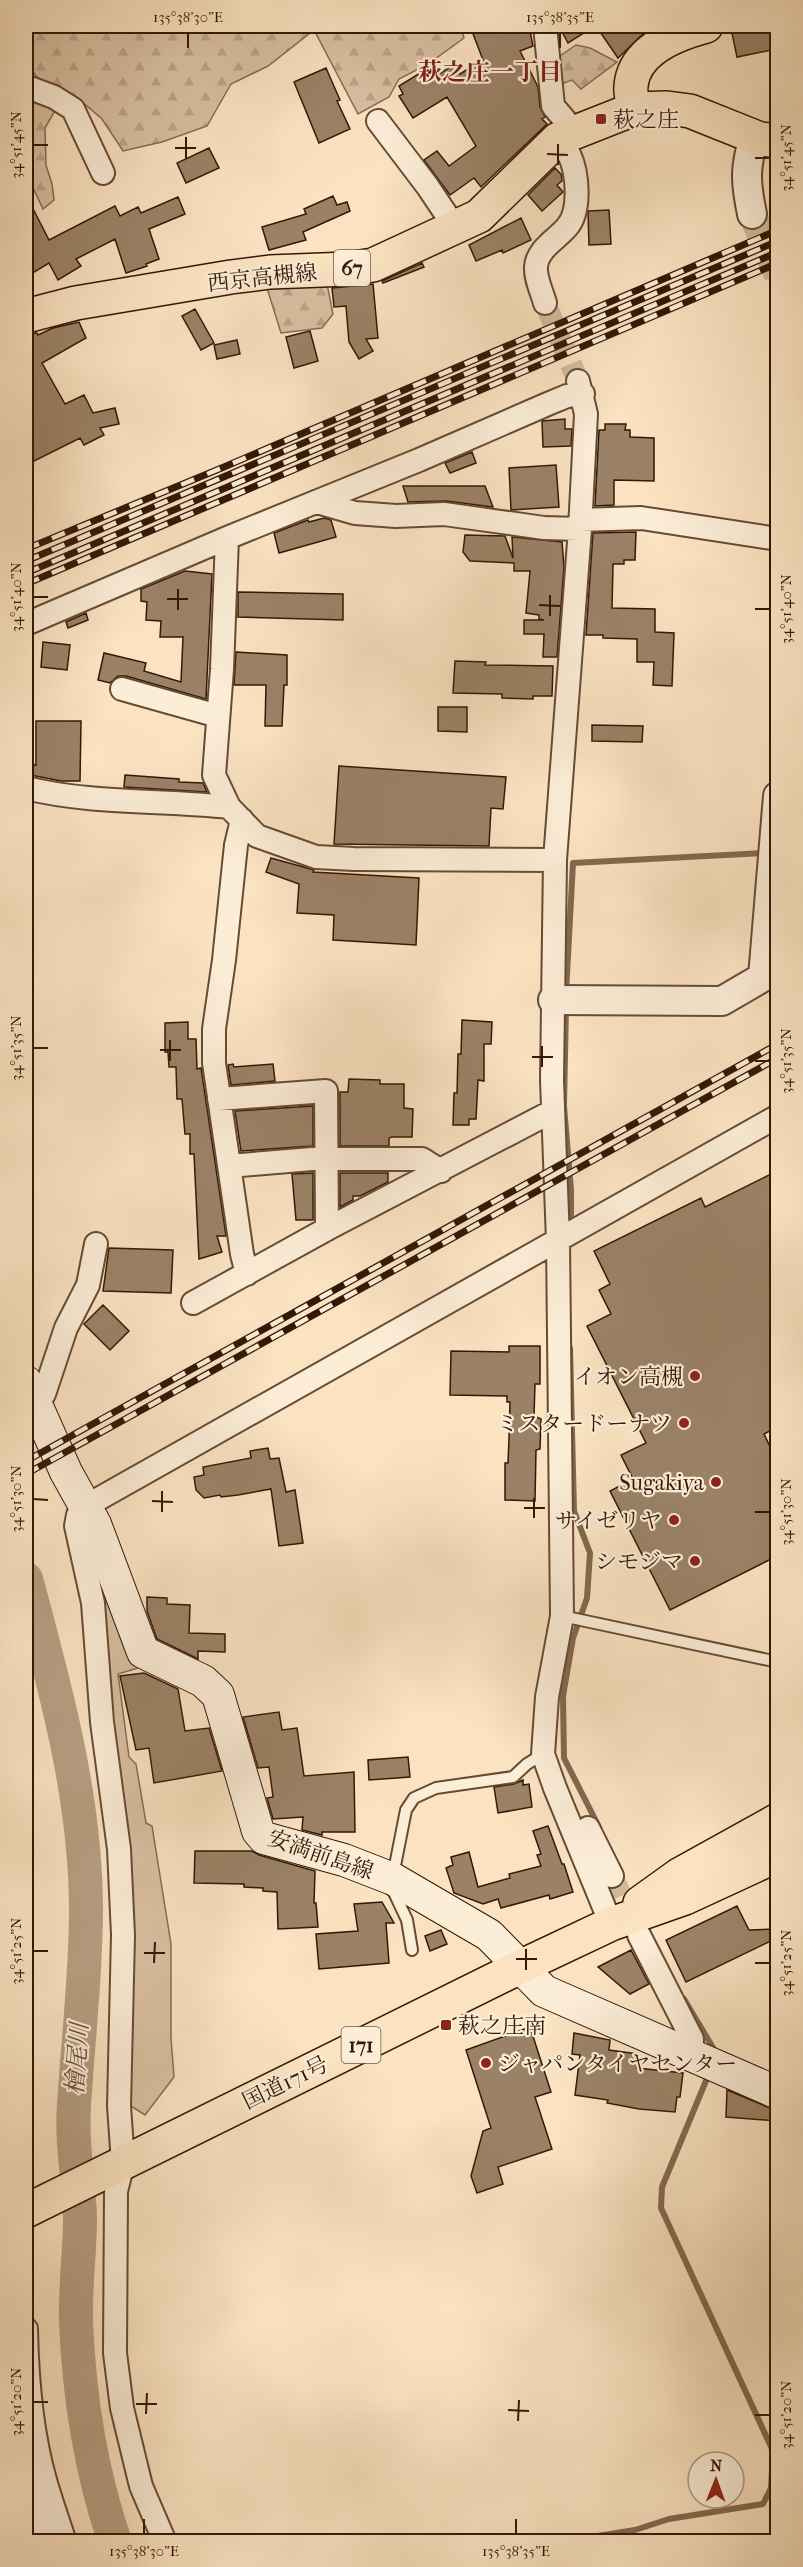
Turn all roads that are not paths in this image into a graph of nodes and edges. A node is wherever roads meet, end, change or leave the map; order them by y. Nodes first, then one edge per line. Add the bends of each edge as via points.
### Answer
1 (545, 26) edge
2 (706, 26) edge
3 (669, 32) edge
4 (26, 89) edge
5 (634, 109) junction
6 (378, 121) dead end
7 (567, 135) junction
8 (766, 138) edge
9 (103, 173) dead end
10 (752, 214) tunnel mouth
11 (456, 229) junction
12 (545, 303) tunnel mouth
13 (26, 315) edge
14 (317, 502) junction
15 (580, 524) junction
16 (227, 538) junction
17 (777, 539) edge
18 (26, 624) edge
19 (122, 689) dead end
20 (218, 717) junction
21 (26, 788) edge
22 (777, 796) edge
23 (235, 813) junction
24 (555, 861) junction
25 (553, 1000) junction
26 (219, 1099) junction
27 (553, 1111) junction
28 (777, 1116) edge
29 (327, 1159) junction
30 (229, 1166) junction
31 (441, 1171) junction
32 (327, 1229) junction
33 (558, 1241) junction
34 (96, 1244) dead end
35 (248, 1274) junction
36 (193, 1303) dead end
37 (30, 1393) edge
38 (86, 1506) junction
39 (564, 1617) junction
40 (777, 1662) edge
41 (543, 1754) junction
42 (555, 1788) junction
43 (26, 1793) edge
44 (777, 1820) edge
45 (26, 1825) edge
46 (777, 1855) edge
47 (612, 1876) tunnel mouth
48 (393, 1879) junction
49 (625, 1929) junction
50 (412, 1950) dead end
51 (520, 1967) junction
52 (691, 2056) junction
53 (777, 2093) edge
54 (117, 2165) junction
55 (34, 2207) edge
56 (26, 2329) edge
57 (45, 2478) junction
58 (44, 2541) edge
59 (65, 2541) edge
60 (165, 2541) edge

1 - 7 street via 553,106
2 - 3 main road
3 - 5 main road via 635,68 630,87
4 - 9 street via 73,109
5 - 7 main road, 西京高槻線 / 67
5 - 8 main road, 西京高槻線 / 67 via 690,111
6 - 11 street
7 - 11 main road, 西京高槻線 / 67 via 492,206
7 - 12 street via 575,177 575,208 569,225 539,254 537,277
8 - 10 street via 746,168
11 - 13 main road, 西京高槻線 / 67 via 373,265 231,277 68,304
14 - 15 street via 355,513 444,514 544,528
14 - 15 street via 580,388 586,414
14 - 16 street
15 - 17 street via 641,518
15 - 24 street
16 - 18 street
16 - 20 street
19 - 20 street
20 - 23 street via 214,775
21 - 23 street
22 - 25 street via 763,977 722,1001
23 - 24 street via 257,836 316,857
23 - 26 street via 236,844 214,1029
24 - 25 street
25 - 27 street
26 - 29 street via 326,1091
26 - 30 street
27 - 31 street
27 - 33 street
28 - 33 street
29 - 30 street
29 - 31 street via 422,1159
29 - 32 street
30 - 35 street
31 - 32 street
32 - 35 street
33 - 38 street
33 - 39 street
34 - 37 street via 88,1285 66,1328 44,1394
35 - 36 street
37 - 38 main road, 安満前島線
38 - 48 main road, 安満前島線 via 143,1652 202,1681 218,1695 260,1834 272,1842 344,1860
38 - 54 street via 78,1515 76,1526 91,1587 121,1878
39 - 40 lane
39 - 41 street via 547,1697
41 - 42 street
41 - 48 lane via 513,1777 436,1788 414,1798 406,1810
42 - 47 street via 581,1815
42 - 49 street
43 - 45 lane
44 - 49 main road, 国道171号 / 171 via 679,1875
46 - 49 main road, 国道171号 / 171
48 - 50 lane via 391,1886 407,1920
48 - 51 main road, 安満前島線 via 489,1935
49 - 51 main road, 国道171号 / 171
49 - 52 street via 692,2039
51 - 52 main road, 安満前島線 via 543,1991
51 - 54 main road, 国道171号 / 171
52 - 53 main road, 安満前島線
54 - 55 main road, 国道171号 / 171
54 - 60 street via 115,2353 122,2408 141,2486
56 - 57 street via 30,2403
57 - 58 street via 37,2514
57 - 59 street

